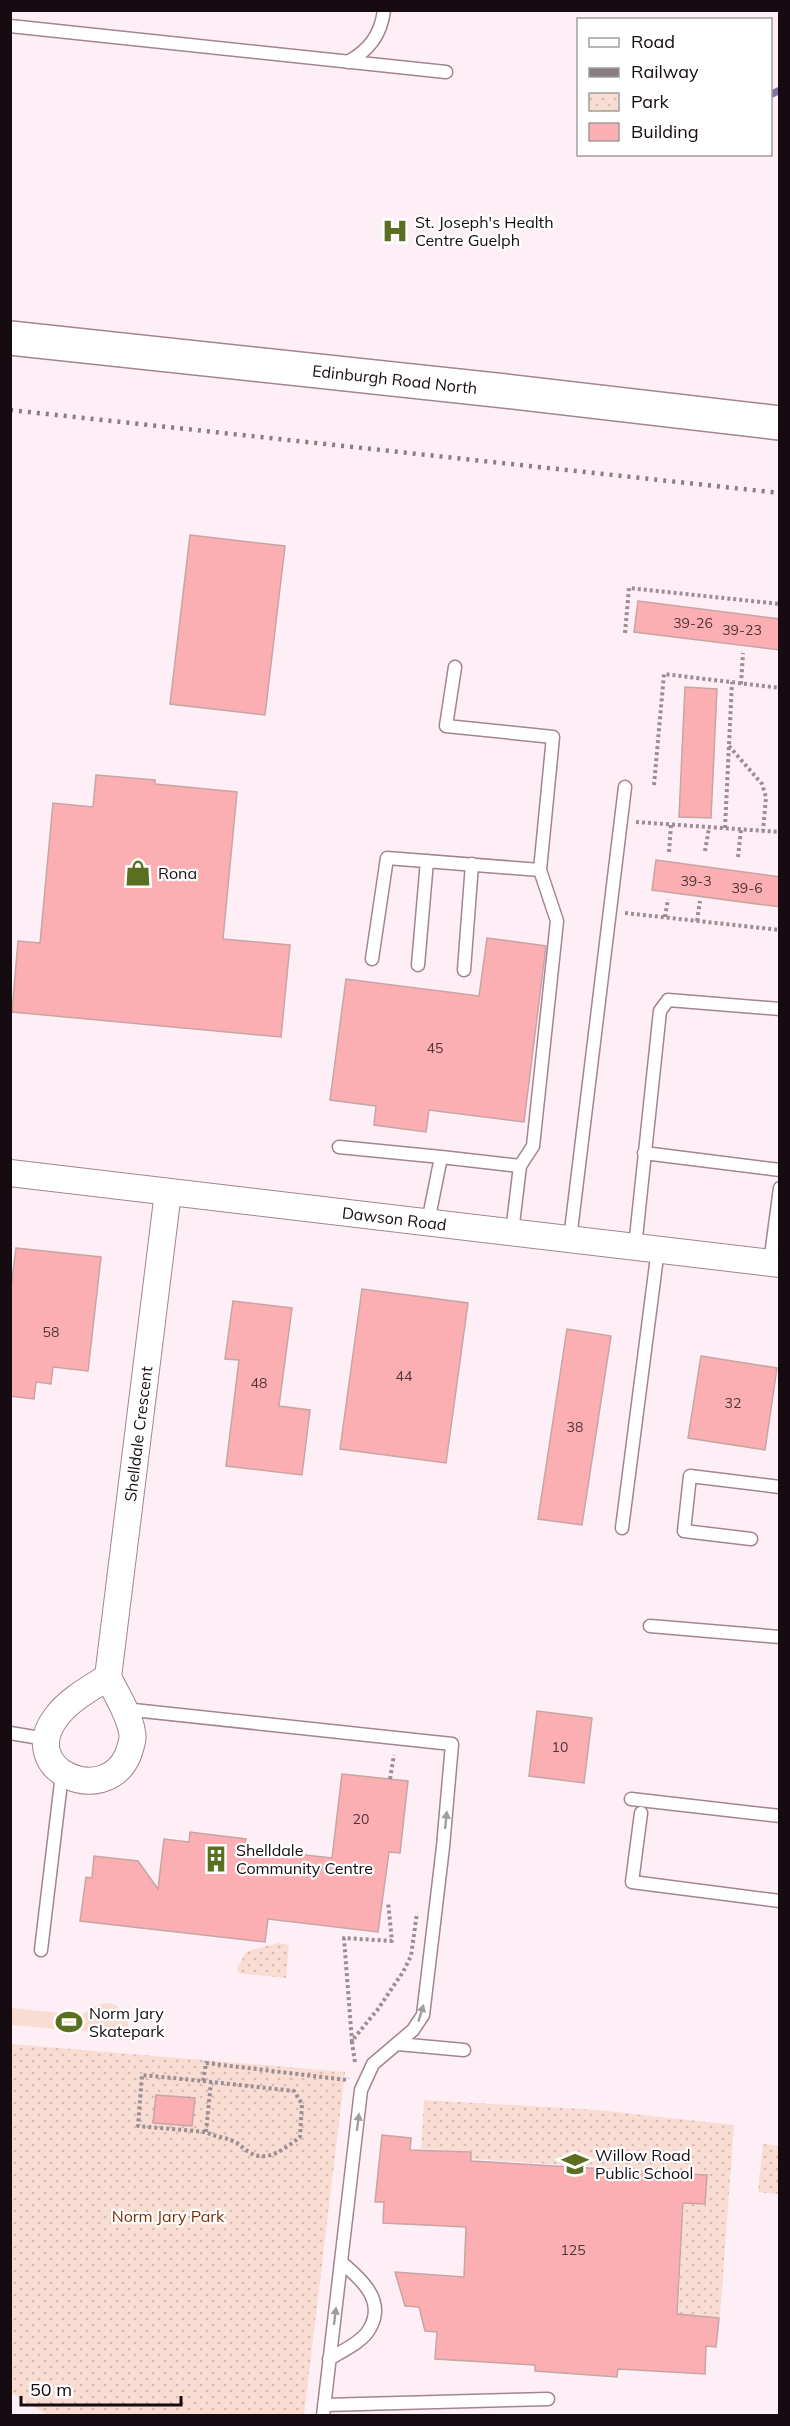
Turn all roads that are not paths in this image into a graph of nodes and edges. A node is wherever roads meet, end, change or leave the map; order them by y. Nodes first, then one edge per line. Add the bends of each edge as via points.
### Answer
1 (384, 10) edge
2 (10, 26) edge
3 (348, 62) junction
4 (446, 72) dead end
5 (10, 338) edge
6 (780, 423) edge
7 (455, 667) dead end
8 (625, 787) dead end
9 (427, 861) junction
10 (472, 864) junction
11 (540, 870) junction
12 (372, 959) dead end
13 (418, 965) dead end
14 (464, 970) dead end
15 (780, 1009) edge
16 (339, 1147) dead end
17 (644, 1153) junction
18 (441, 1157) junction
19 (520, 1166) junction
20 (780, 1170) edge
21 (10, 1173) edge
22 (780, 1188) edge
23 (168, 1192) junction
24 (428, 1222) junction
25 (512, 1232) junction
26 (570, 1239) junction
27 (647, 1248) junction
28 (775, 1264) edge
29 (780, 1487) edge
30 (622, 1528) dead end
31 (751, 1539) dead end
32 (650, 1626) dead end
33 (780, 1637) edge
34 (108, 1677) junction
35 (124, 1709) junction
36 (10, 1733) edge
37 (46, 1739) junction
38 (62, 1774) junction
39 (631, 1799) dead end
40 (641, 1813) dead end
41 (780, 1816) edge
42 (780, 1901) edge
43 (41, 1950) dead end
44 (398, 2044) junction
45 (464, 2050) dead end
46 (341, 2262) junction
47 (329, 2359) junction
48 (548, 2399) dead end
49 (324, 2410) edge

1 - 3 lane via 373,43
2 - 3 lane
3 - 4 lane
5 - 6 main road, Edinburgh Road North
7 - 11 lane via 446,726 553,737
8 - 26 lane
9 - 10 lane
9 - 12 lane via 387,858
9 - 13 lane
10 - 11 lane
10 - 14 lane
11 - 19 lane via 557,921 533,1146
15 - 17 lane via 668,999 660,1011
16 - 18 lane
17 - 20 lane
17 - 27 lane
18 - 19 lane
18 - 24 lane
19 - 25 lane
21 - 23 street, Dawson Road
22 - 28 lane
23 - 24 street, Dawson Road
23 - 34 street, Shelldale Crescent
24 - 25 street, Dawson Road
25 - 26 street, Dawson Road
26 - 27 street, Dawson Road
27 - 28 street, Dawson Road
27 - 30 lane
29 - 31 lane via 690,1476 684,1530
32 - 33 lane
34 - 35 street
34 - 37 street via 69,1704 50,1726
35 - 38 street via 133,1733 125,1760 116,1770 104,1778 89,1780
44 -> 35 lane via 423,2015 452,1744
36 - 37 lane
37 - 38 street via 52,1766
38 - 43 lane
39 - 41 lane
40 - 42 lane via 632,1882
44 - 45 lane
46 -> 44 lane via 361,2090 374,2064
47 -> 46 lane
46 - 47 lane via 363,2281 375,2311 370,2329
47 - 49 lane
48 - 49 lane

